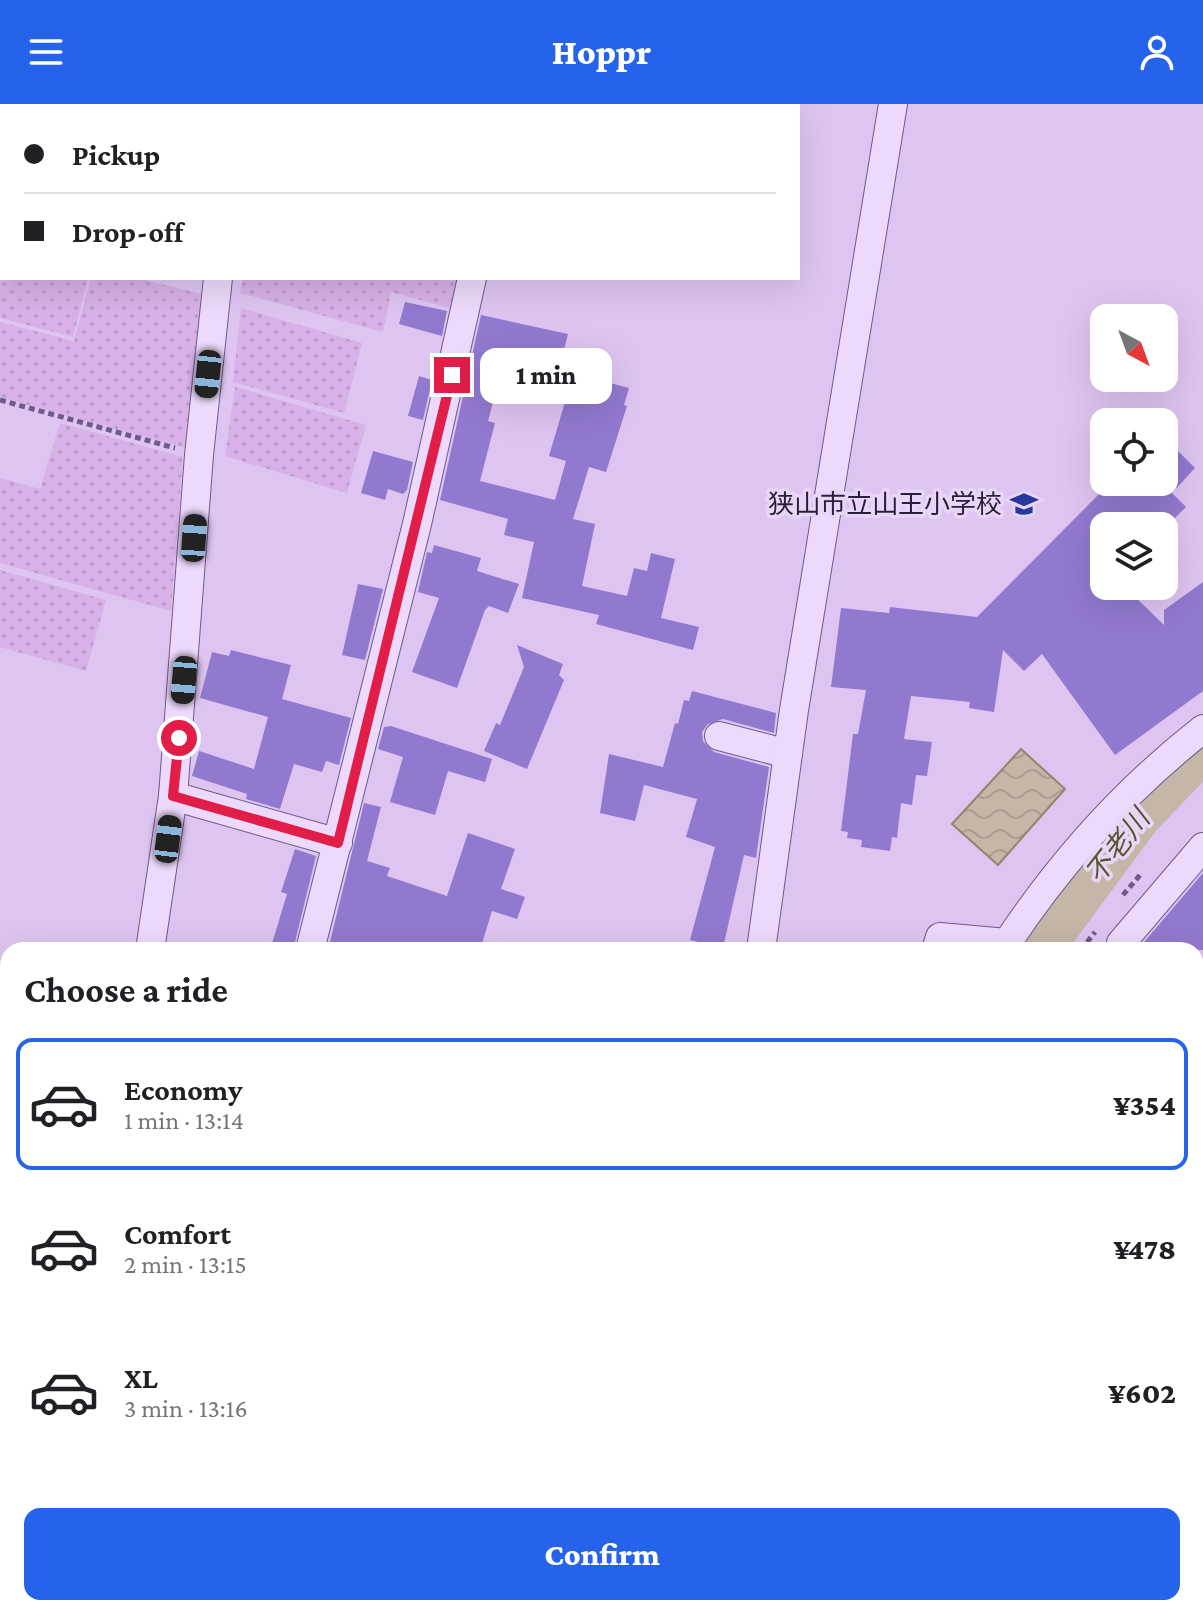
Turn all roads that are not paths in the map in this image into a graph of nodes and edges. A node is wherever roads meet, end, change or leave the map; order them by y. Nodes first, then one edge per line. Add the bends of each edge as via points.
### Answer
1 (893, 104) edge
2 (218, 280) edge
3 (472, 280) edge
4 (1203, 729) edge
5 (719, 736) dead end
6 (788, 754) junction
7 (173, 796) junction
8 (338, 843) junction
9 (1203, 847) edge
10 (152, 942) edge
11 (312, 942) edge
12 (762, 942) edge
13 (938, 942) edge
14 (996, 942) edge
15 (1008, 942) edge
16 (1122, 942) edge

1 - 6 street
2 - 7 street
3 - 8 street
4 - 15 street via 1131,789 1085,837
5 - 6 street
6 - 12 street
7 - 8 street
7 - 10 street
8 - 11 street
9 - 16 street
13 - 14 street via 940,937

